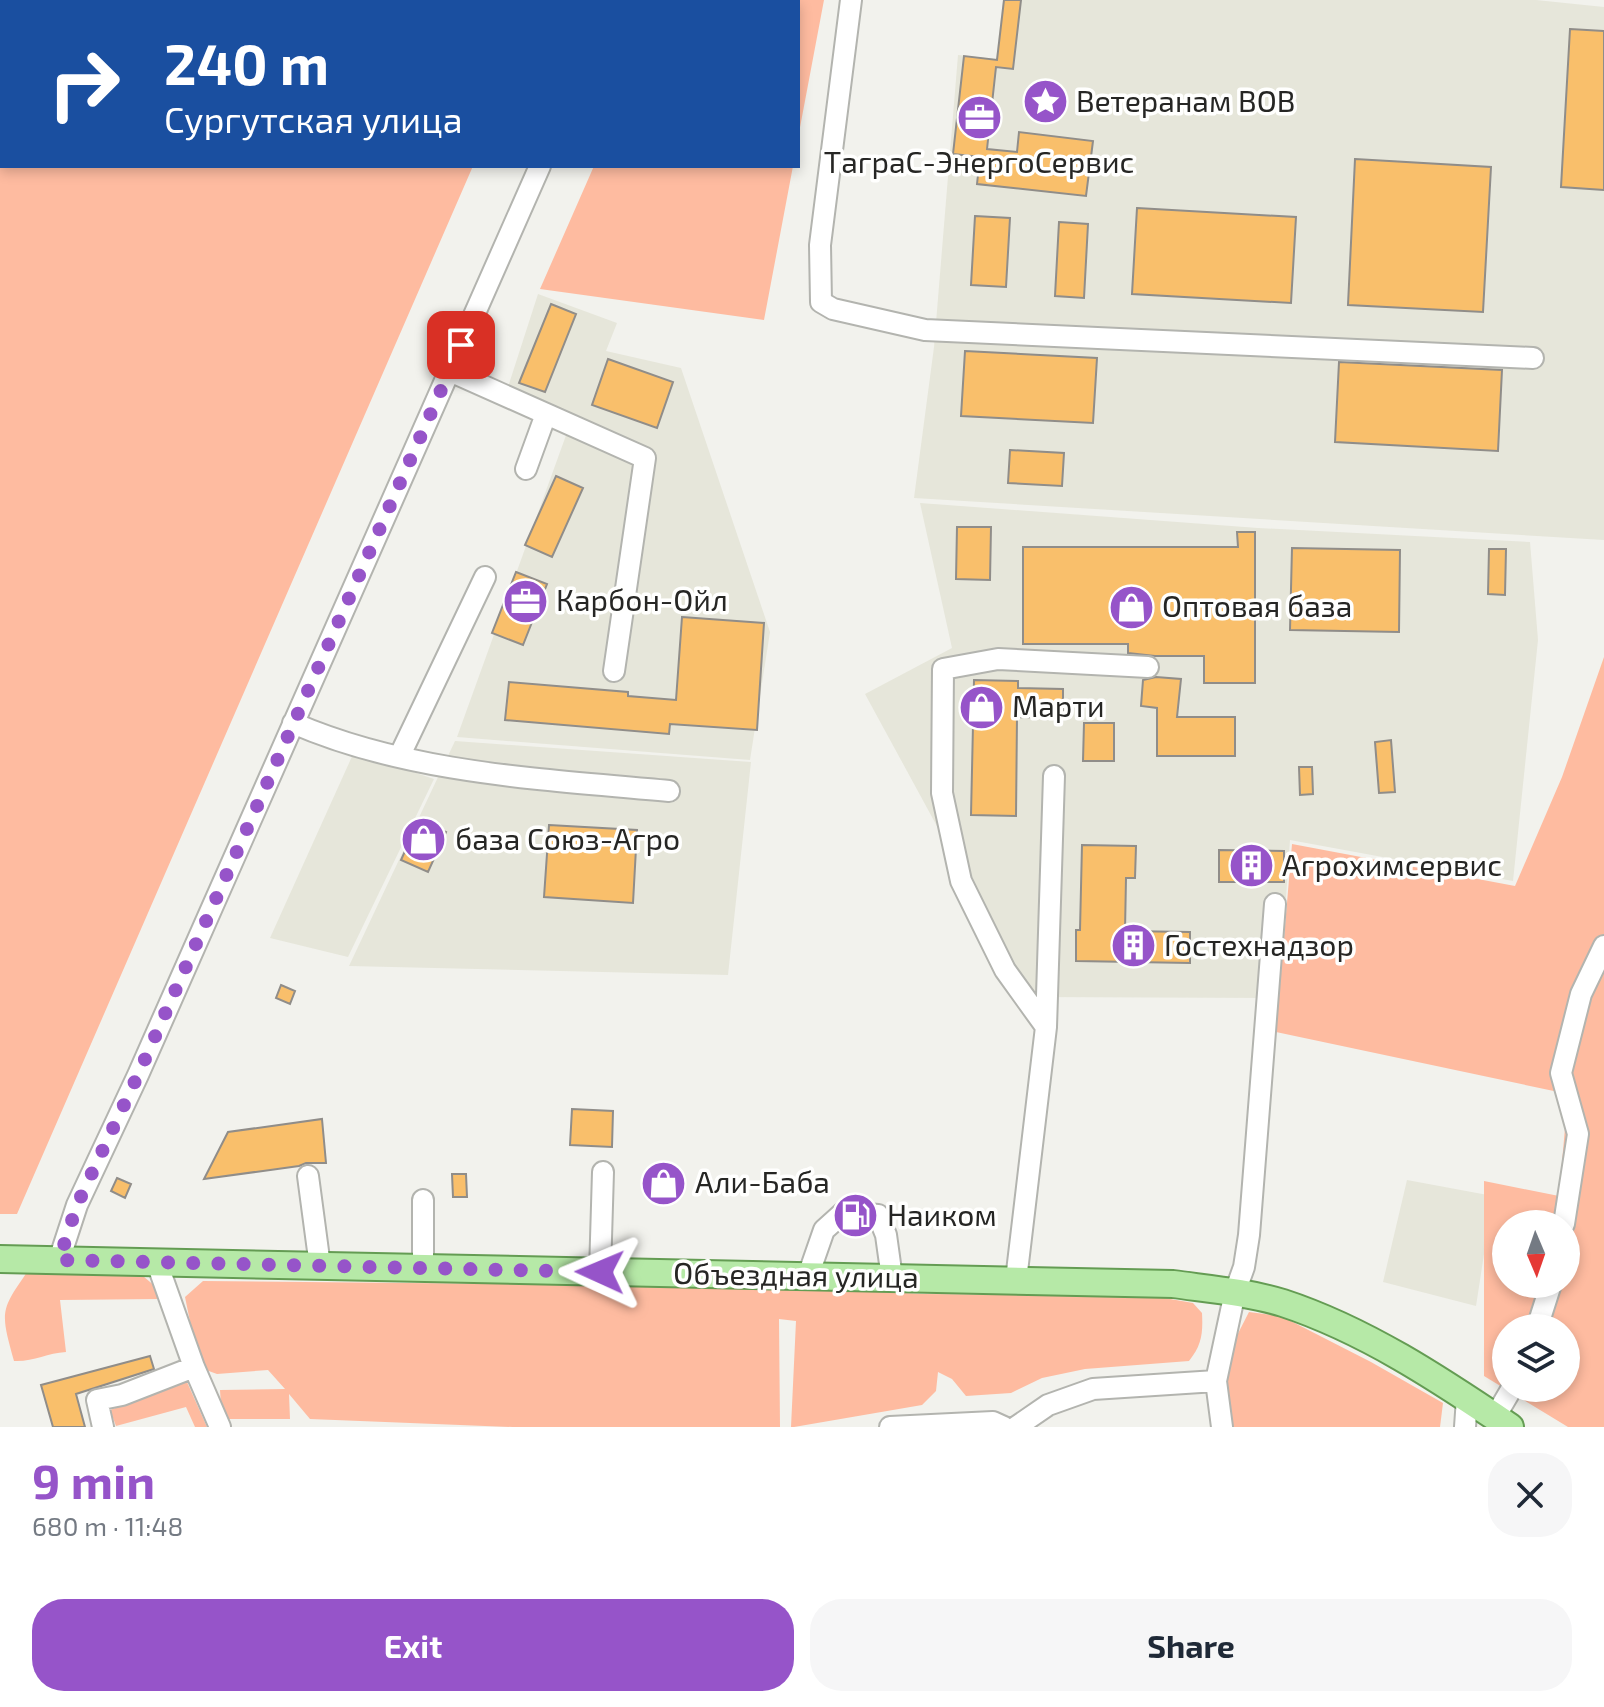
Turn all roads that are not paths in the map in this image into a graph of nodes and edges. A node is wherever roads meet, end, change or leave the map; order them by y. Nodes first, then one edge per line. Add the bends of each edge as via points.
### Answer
1 (851, 0) edge
2 (539, 168) edge
3 (1533, 358) dead end
4 (450, 371) junction
5 (546, 414) junction
6 (526, 469) dead end
7 (485, 577) dead end
8 (1148, 667) dead end
9 (614, 671) dead end
10 (293, 723) junction
11 (400, 755) junction
12 (1054, 776) dead end
13 (669, 791) dead end
14 (1275, 904) dead end
15 (1604, 946) edge
16 (1046, 1027) junction
17 (603, 1172) dead end
18 (308, 1176) dead end
19 (423, 1200) dead end
20 (1566, 1210) edge
21 (0, 1259) edge
22 (59, 1260) junction
23 (157, 1263) junction
24 (320, 1266) junction
25 (423, 1268) junction
26 (600, 1272) junction
27 (808, 1276) junction
28 (892, 1278) junction
29 (1016, 1280) junction
30 (1235, 1292) junction
31 (194, 1367) junction
32 (1216, 1381) junction
33 (1467, 1398) junction
34 (1508, 1402) edge
35 (1034, 1415) junction
36 (1503, 1422) edge
37 (999, 1424) edge
38 (103, 1427) edge
39 (220, 1427) edge
40 (890, 1427) edge
41 (1016, 1427) edge
42 (1222, 1427) edge
43 (1465, 1427) edge

1 - 3 street via 820,245 821,302 833,309 925,330
2 - 4 street
4 - 5 street
4 - 10 street
5 - 6 street
5 - 9 street via 645,458
7 - 11 street
8 - 16 street via 998,659 943,669 942,793 961,881 1016,989
10 - 11 street via 330,739
10 - 22 street via 77,1205
11 - 13 street via 467,771
12 - 16 street
14 - 30 street via 1249,1235
15 - 20 street via 1581,994 1561,1073 1578,1134
16 - 29 street
17 - 26 street
18 - 24 street
19 - 25 street
21 - 22 main road, Объездная улица
22 - 23 main road, Объездная улица
23 - 24 main road, Объездная улица
23 - 31 street
24 - 25 main road, Объездная улица
25 - 26 main road, Объездная улица
26 - 27 main road, Объездная улица
27 - 28 main road, Объездная улица
27 - 28 street via 824,1230 844,1212 878,1215
28 - 29 main road, Объездная улица
29 - 30 main road, Объездная улица via 1173,1284
30 - 32 street
30 - 33 main road, Объездная улица via 1281,1303 1358,1333
31 - 38 street via 97,1400
31 - 39 street
32 - 35 street via 1093,1389
32 - 42 street
33 - 36 main road, Объездная улица
33 - 43 street
34 - 36 street
35 - 37 street
35 - 41 street
37 - 40 street

